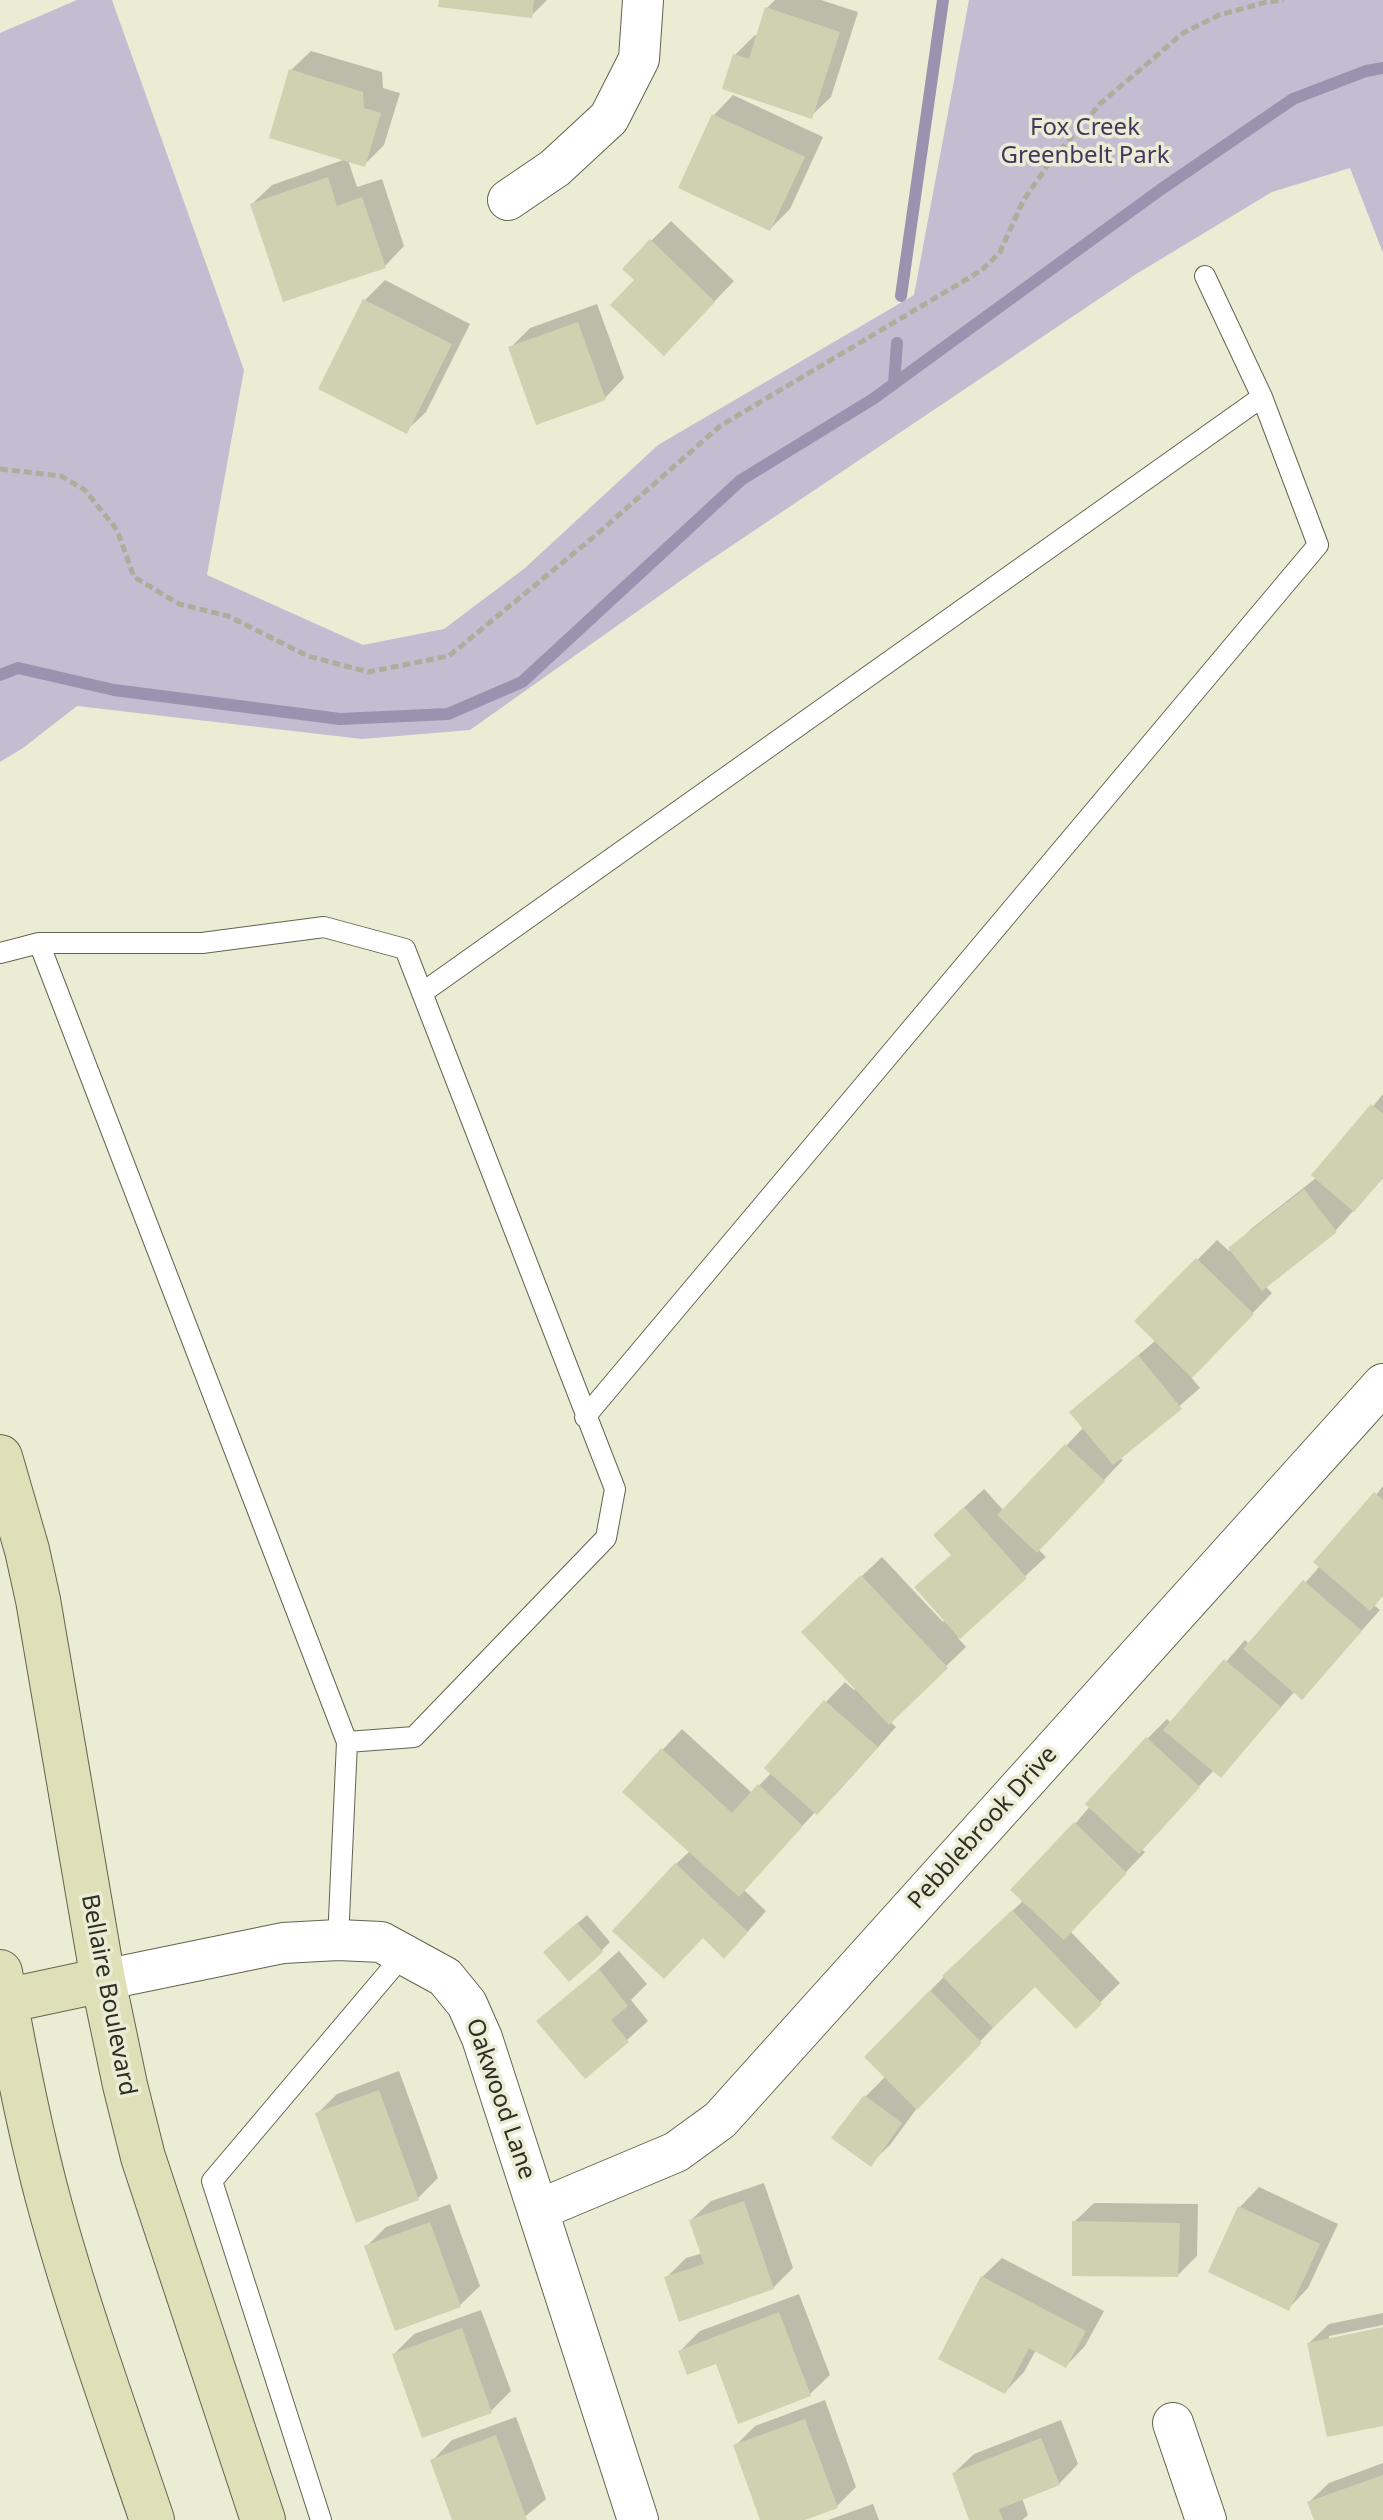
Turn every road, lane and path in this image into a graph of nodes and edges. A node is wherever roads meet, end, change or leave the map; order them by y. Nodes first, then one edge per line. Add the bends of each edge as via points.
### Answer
1 (643, 0) edge
2 (1284, 0) edge
3 (508, 200) dead end
4 (1205, 276) dead end
5 (1262, 397) junction
6 (0, 469) edge
7 (39, 943) junction
8 (0, 953) edge
9 (422, 993) junction
10 (1383, 1384) edge
11 (585, 1417) junction
12 (0, 1457) edge
13 (347, 1742) junction
14 (338, 1940) junction
15 (404, 1954) junction
16 (103, 1980) junction
17 (2, 1992) edge
18 (538, 2210) junction
19 (1173, 2423) dead end
20 (152, 2520) edge
21 (263, 2520) edge
22 (321, 2520) edge
23 (638, 2520) edge
24 (1206, 2520) edge

1 - 3 street via 639,59 609,118 555,168
2 - 6 path via 1219,15 1183,33 1100,104 1050,162 1023,201 1000,252 982,270 720,426 449,656 368,672 308,656 228,616 179,604 134,577 117,530 85,490 61,476
4 - 5 lane
5 - 9 lane
5 - 11 lane via 1318,545
7 - 8 lane
7 - 9 lane via 202,943 324,927 405,949
7 - 13 lane
9 - 11 lane
10 - 18 street, Pebblebrook Drive via 720,2120 676,2152
11 - 13 lane via 615,1489 606,1538 414,1737
12 - 16 main road, Bellaire Boulevard via 38,1600
13 - 14 lane
14 - 15 street, Oakwood Lane via 381,1942
14 - 16 street, Oakwood Lane via 283,1943
15 - 18 street, Oakwood Lane via 445,1977 467,2004
15 - 22 lane via 212,2181
16 - 17 main road
16 - 21 main road, Bellaire Boulevard via 143,2157
17 - 20 main road via 50,2206
18 - 23 street, Oakwood Lane
19 - 24 street

